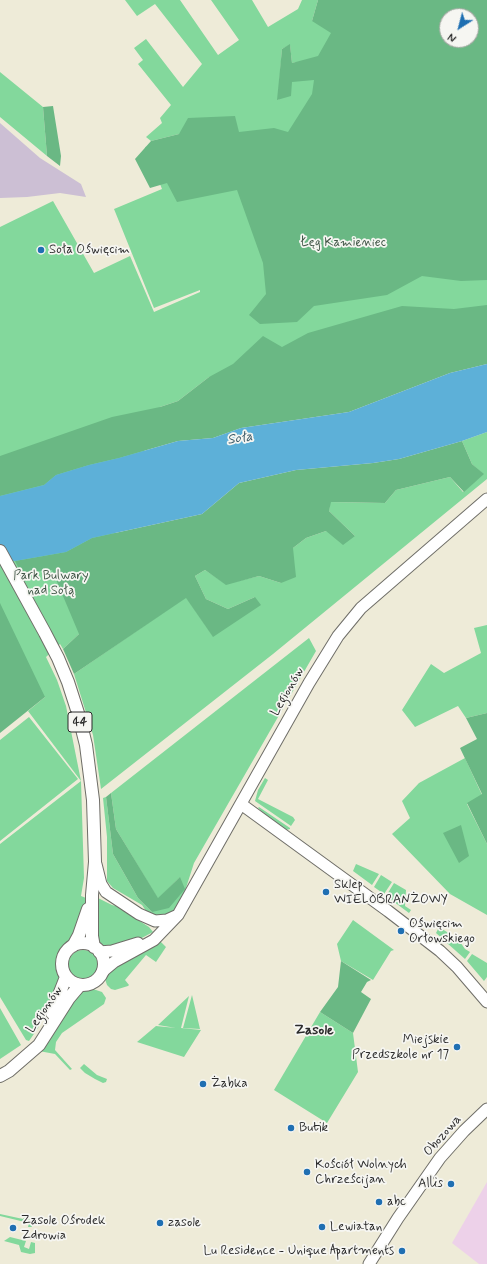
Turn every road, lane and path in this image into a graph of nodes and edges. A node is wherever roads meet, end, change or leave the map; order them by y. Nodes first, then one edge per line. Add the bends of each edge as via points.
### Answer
1 (487, 499) edge
2 (0, 551) edge
3 (241, 804) junction
4 (95, 862) junction
5 (92, 895) junction
6 (178, 915) junction
7 (159, 935) junction
8 (73, 946) junction
9 (96, 949) junction
10 (102, 972) junction
11 (66, 977) junction
12 (80, 985) junction
13 (487, 1002) edge
14 (34, 1049) junction
15 (0, 1076) edge
16 (487, 1109) edge
17 (369, 1264) edge

1 - 3 main road, Legionów via 361,608 338,636
2 - 4 main road, 44 via 45,633 68,682 78,713 86,745 93,800
3 - 6 main road, Legionów
3 - 13 main road via 440,951
4 - 5 main road, 44
4 - 6 main road via 106,892 139,914 155,921
5 - 8 main road, 44
5 - 9 main road, 44 via 92,936
6 - 7 main road, Legionów
7 - 9 main road, Legionów via 112,951
7 - 10 main road, Legionów
8 - 9 main road via 83,944
8 - 11 main road, 44 via 63,956
9 - 10 main road, 44 via 104,965
10 - 12 main road, 44 via 91,983
11 - 12 main road
11 - 14 main road, Legionów / 44 via 58,1000
12 - 14 main road, Legionów / 44
14 - 15 main road, Legionów / 44
16 - 17 main road, Obozowa via 440,1158

